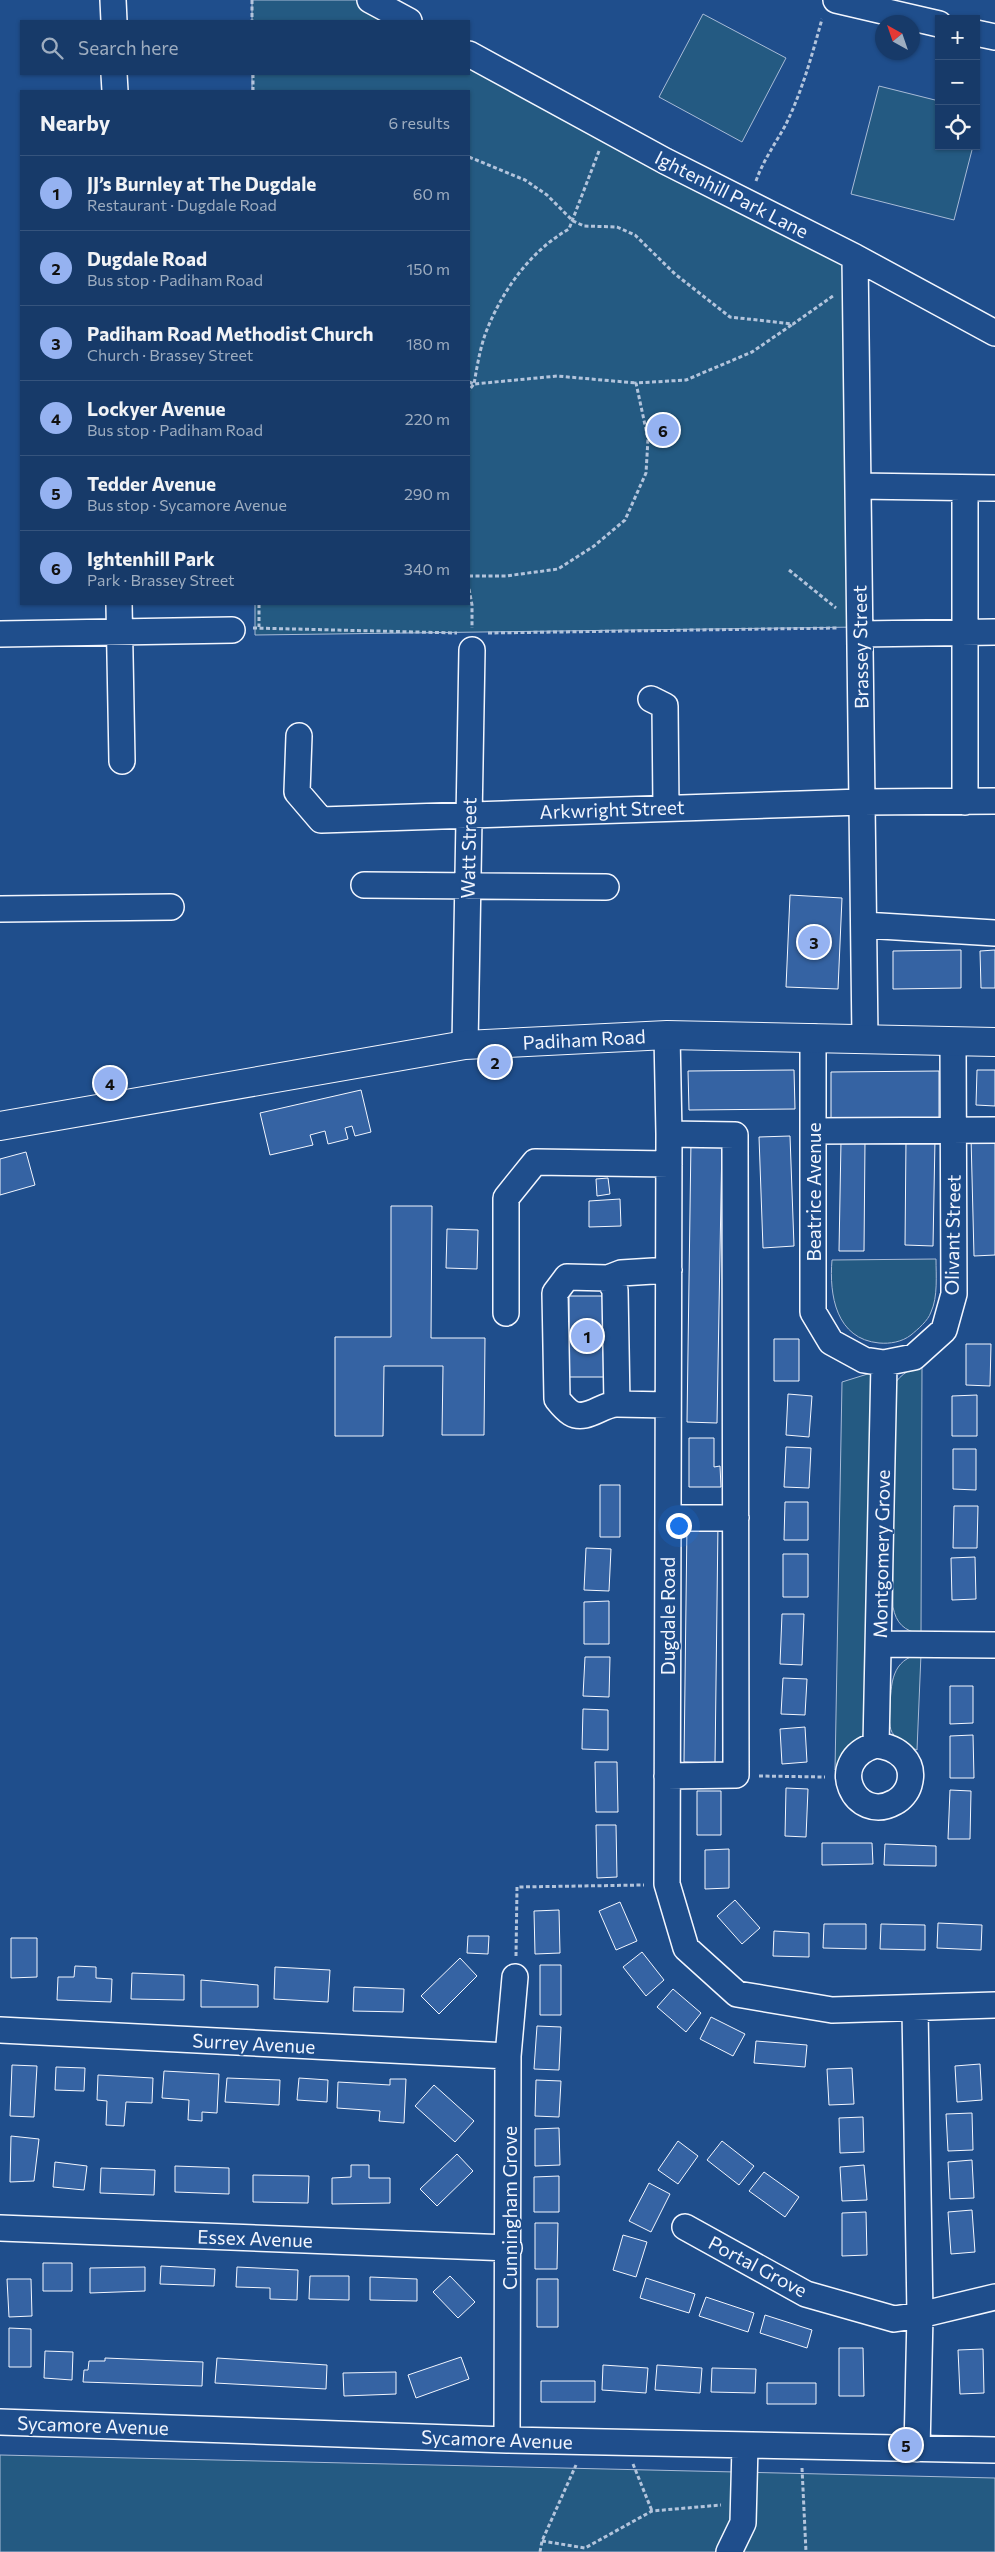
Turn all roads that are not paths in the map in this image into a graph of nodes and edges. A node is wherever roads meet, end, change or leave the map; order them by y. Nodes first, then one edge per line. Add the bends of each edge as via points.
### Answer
1 (113, 0) edge
2 (370, 0) edge
3 (829, 8) edge
4 (114, 20) edge
5 (407, 20) edge
6 (935, 23) edge
7 (980, 34) edge
8 (995, 37) edge
9 (470, 55) edge
10 (114, 75) edge
11 (115, 90) edge
12 (855, 268) junction
13 (995, 333) edge
14 (858, 486) junction
15 (964, 488) junction
16 (995, 488) edge
17 (119, 605) edge
18 (232, 630) dead end
19 (860, 630) junction
20 (966, 632) junction
21 (995, 632) edge
22 (120, 633) junction
23 (0, 634) edge
24 (472, 642) road end
25 (652, 699) dead end
26 (298, 736) dead end
27 (122, 761) dead end
28 (995, 801) edge
29 (862, 802) junction
30 (966, 802) junction
31 (666, 808) junction
32 (469, 814) junction
33 (364, 884) dead end
34 (466, 887) junction
35 (606, 887) dead end
36 (171, 907) dead end
37 (0, 909) edge
38 (864, 925) junction
39 (995, 933) edge
40 (667, 1035) junction
41 (813, 1037) junction
42 (865, 1038) junction
43 (953, 1042) junction
44 (995, 1042) edge
45 (465, 1045) junction
46 (0, 1126) edge
47 (953, 1130) junction
48 (995, 1130) edge
49 (813, 1131) junction
50 (669, 1134) junction
51 (669, 1164) junction
52 (668, 1270) junction
53 (608, 1278) junction
54 (506, 1313) dead end
55 (831, 1342) joint
56 (884, 1363) junction
57 (617, 1404) junction
58 (668, 1405) junction
59 (668, 1518) junction
60 (736, 1518) junction
61 (880, 1644) junction
62 (995, 1645) edge
63 (876, 1745) junction
64 (667, 1776) junction
65 (515, 1977) road end
66 (995, 2005) edge
67 (915, 2008) junction
68 (0, 2030) edge
69 (508, 2056) junction
70 (685, 2227) dead end
71 (0, 2228) edge
72 (509, 2248) junction
73 (995, 2297) edge
74 (920, 2315) junction
75 (0, 2422) edge
76 (508, 2440) junction
77 (745, 2446) junction
78 (916, 2449) junction
79 (995, 2450) edge
80 (730, 2552) edge

1 - 4 street
2 - 5 street
3 - 6 street
7 - 8 street
9 - 12 street, Ightenhill Park Lane via 747,202
10 - 11 street
12 - 13 street, Ightenhill Park Lane
12 - 14 street, Brassey Street
14 - 15 street
14 - 19 street, Brassey Street
15 - 16 street
15 - 20 street
17 - 22 street
18 - 22 street
19 - 20 street
19 - 29 street, Brassey Street
20 - 21 street
20 - 30 street
22 - 23 street
22 - 27 street
24 - 32 street, Watt Street
25 - 31 street via 665,706
26 - 32 street, Arkwright Street via 297,792 321,820
28 - 30 street, Arkwright Street
29 - 30 street, Arkwright Street
29 - 31 street, Arkwright Street
29 - 38 street, Brassey Street
31 - 32 street, Arkwright Street
32 - 34 street, Watt Street
33 - 34 street
34 - 35 street
34 - 45 street, Watt Street
36 - 37 street
38 - 39 street
38 - 42 street, Brassey Street
40 - 41 main road, Padiham Road
40 - 45 main road, Padiham Road
40 - 50 street, Dugdale Road
41 - 42 main road, Padiham Road
41 - 49 street, Beatrice Avenue
42 - 43 main road, Padiham Road
43 - 44 main road, Padiham Road
43 - 47 street, Olivant Street
45 - 46 main road, Padiham Road
47 - 48 street
47 - 49 street
47 - 56 street, Olivant Street via 954,1294 944,1330 914,1357
49 - 55 street, Beatrice Avenue via 813,1312
50 - 51 street, Dugdale Road
50 - 60 street via 735,1136
51 - 52 street, Dugdale Road
51 - 54 street via 535,1162 506,1198
52 - 53 street via 621,1272
52 - 58 street, Dugdale Road
53 - 57 street via 615,1290
53 - 57 street via 567,1277 555,1293 557,1399 572,1414 585,1416
55 - 56 street, Olivant Street via 864,1360
56 - 61 street, Montgomery Grove
57 - 58 street
58 - 59 street, Dugdale Road
59 - 60 street
59 - 64 street, Dugdale Road
60 - 64 street via 736,1775
61 - 62 street
61 - 63 street, Montgomery Grove
63 - 63 street via 889,1746 899,1752 910,1767 909,1786 900,1800 888,1806 872,1807 859,1800 852,1792 848,1777 855,1756
64 - 67 street, Dugdale Road via 667,1884 686,1948 737,1994 832,2010
65 - 69 street, Cunningham Grove
66 - 67 street, Dugdale Road
67 - 74 street
68 - 69 street, Surrey Avenue
69 - 72 street, Cunningham Grove
70 - 74 street, Portal Grove via 806,2294 894,2318
71 - 72 street, Essex Avenue
72 - 76 street, Cunningham Grove
73 - 74 street, Portal Grove
74 - 78 street
75 - 76 street, Sycamore Avenue
76 - 77 street, Sycamore Avenue
77 - 78 street, Sycamore Avenue
77 - 80 street via 743,2523
78 - 79 street, Sycamore Avenue

